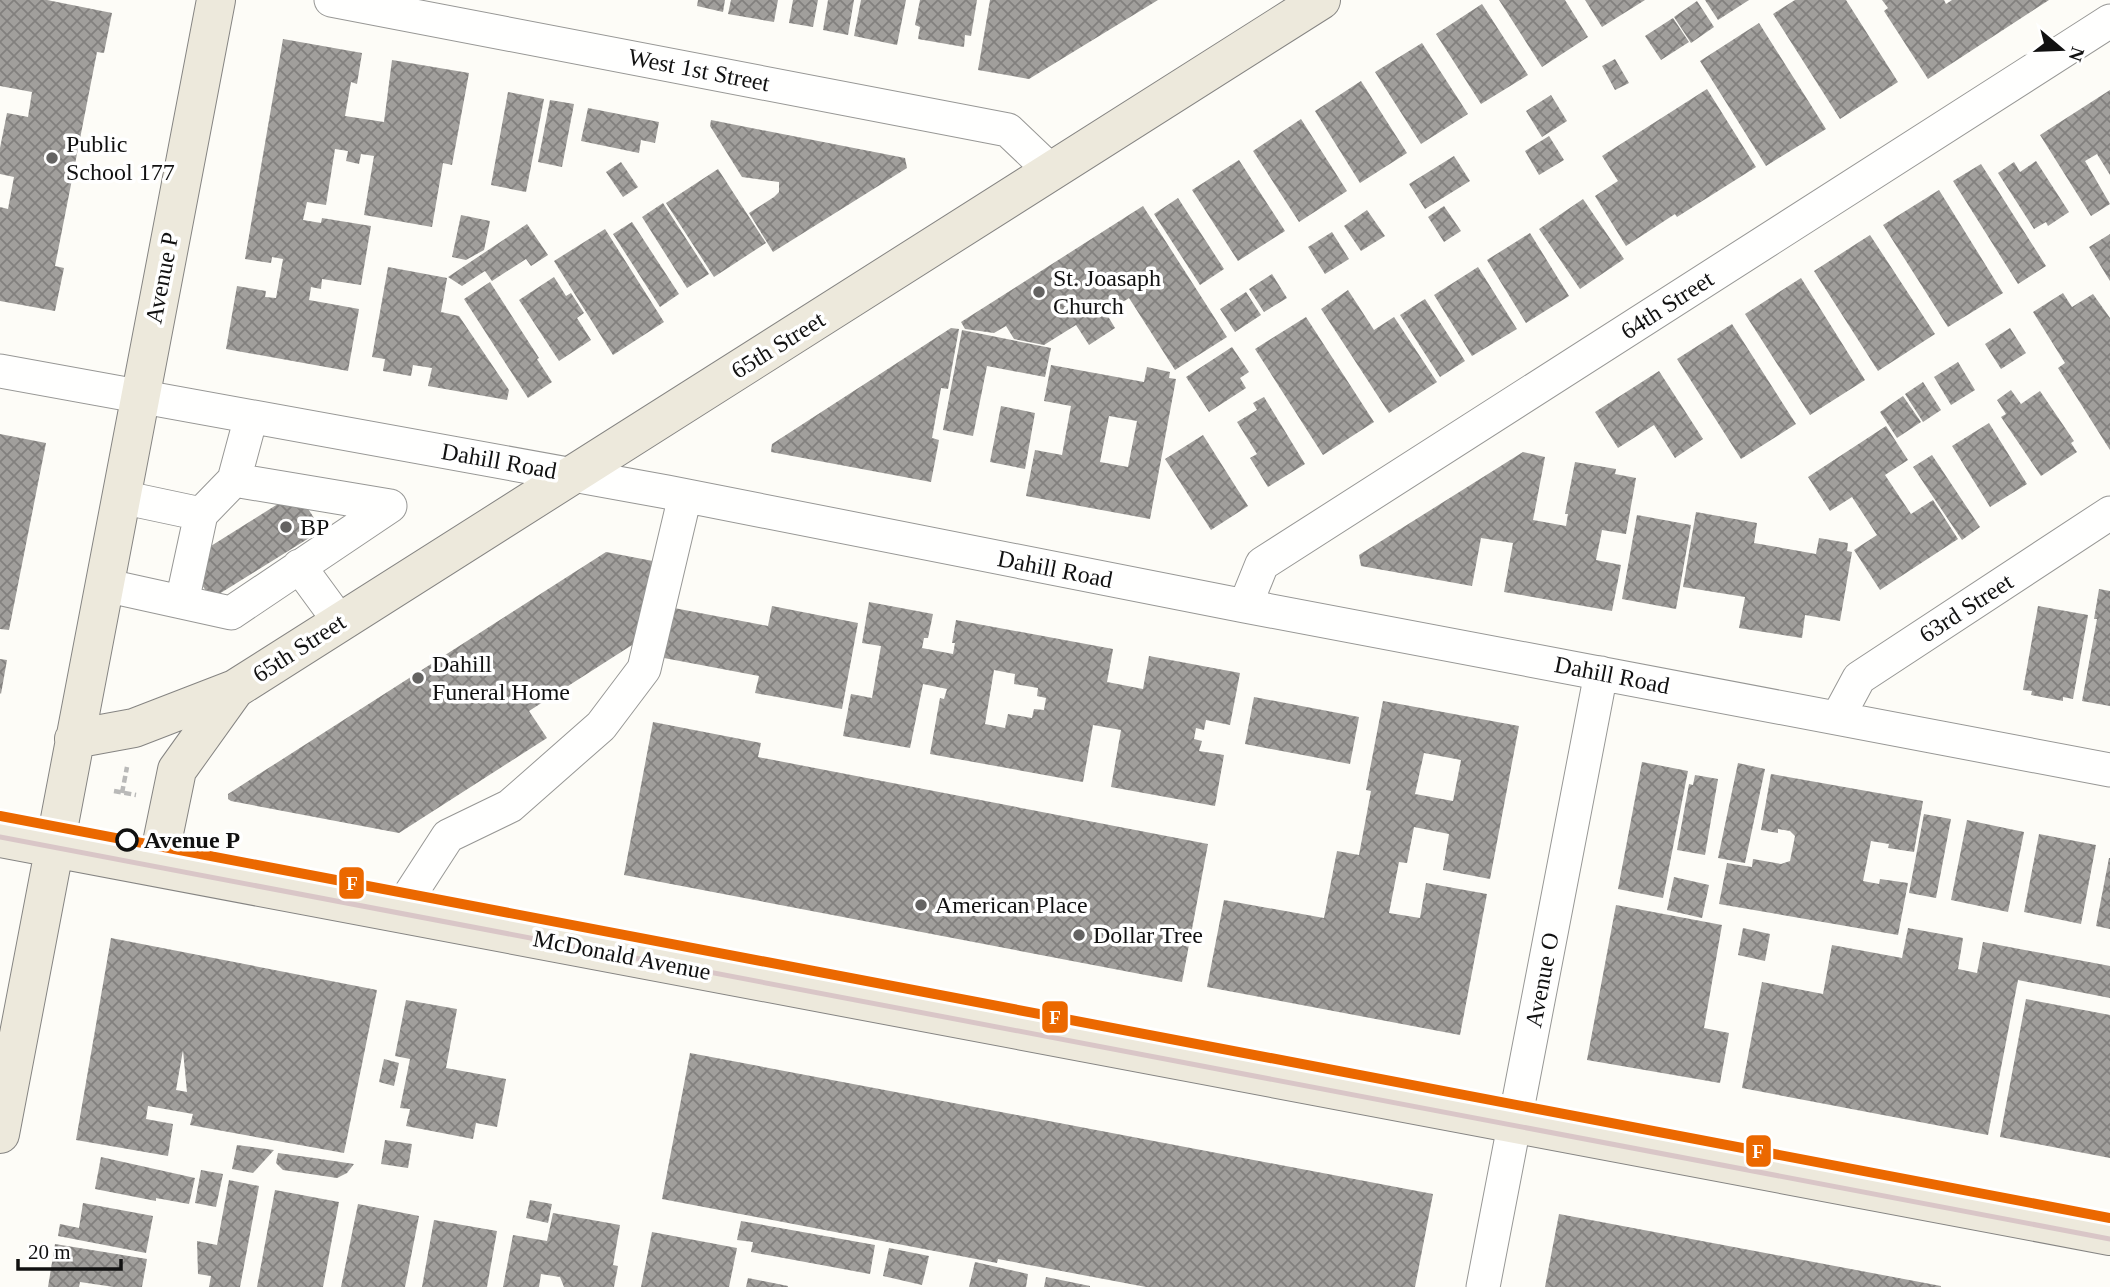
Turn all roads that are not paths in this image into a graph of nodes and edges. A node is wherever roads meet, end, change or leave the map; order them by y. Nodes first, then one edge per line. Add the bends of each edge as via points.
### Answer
1 (216, 0) edge
2 (331, 0) edge
3 (1321, 0) edge
4 (2110, 21) edge
5 (1051, 171) junction
6 (0, 371) edge
7 (140, 397) junction
8 (251, 417) junction
9 (572, 475) junction
10 (234, 480) junction
11 (685, 496) junction
12 (121, 498) junction
13 (2110, 513) edge
14 (201, 514) junction
15 (299, 566) junction
16 (104, 585) junction
17 (182, 602) junction
18 (1245, 606) junction
19 (340, 622) junction
20 (1601, 673) junction
21 (234, 689) junction
22 (1838, 717) junction
23 (74, 740) junction
24 (2110, 770) edge
25 (0, 838) edge
26 (54, 848) junction
27 (157, 867) junction
28 (398, 913) junction
29 (1515, 1123) junction
30 (0, 1134) edge
31 (2110, 1236) edge
32 (1483, 1287) edge

1 - 7 main road, Avenue P
2 - 5 street, West 1st Street via 1008,130
3 - 5 main road, 65th Street
4 - 18 street, 64th Street via 1262,564
5 - 9 main road, 65th Street
6 - 7 street, Dahill Road
7 - 8 street, Dahill Road
7 - 12 main road, Avenue P
8 - 9 street, Dahill Road
8 - 10 street
9 - 11 street, Dahill Road
9 - 19 main road, 65th Street
10 - 14 street
10 - 15 street via 390,506
11 - 18 street, Dahill Road
11 - 28 street via 644,669 601,726 510,806 448,836
12 - 14 street
12 - 16 main road, Avenue P
13 - 22 street, 63rd Street via 1859,678
14 - 17 street
15 - 17 street via 231,613
15 - 19 street
16 - 17 street
16 - 23 main road, Avenue P
18 - 20 street, Dahill Road
19 - 21 main road, 65th Street
20 - 22 street, Dahill Road
20 - 29 street, Avenue O
21 - 23 main road, 65th Street via 134,728
21 - 27 main road, 65th Street via 177,770
22 - 24 street, Dahill Road
23 - 26 main road, Avenue P
25 - 26 main road, McDonald Avenue
26 - 27 main road, McDonald Avenue
26 - 30 main road, Avenue P
27 - 28 main road, McDonald Avenue
28 - 29 main road, McDonald Avenue
29 - 31 main road, McDonald Avenue
29 - 32 street, Avenue O

